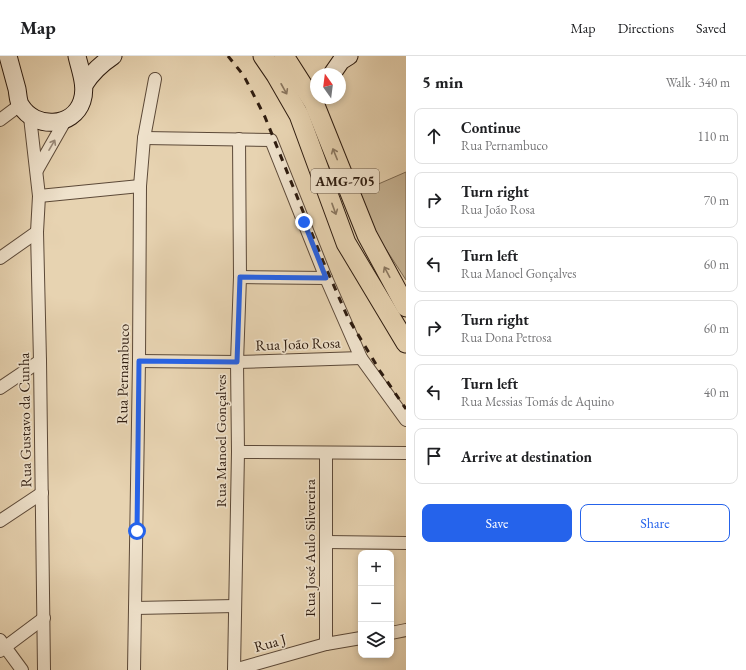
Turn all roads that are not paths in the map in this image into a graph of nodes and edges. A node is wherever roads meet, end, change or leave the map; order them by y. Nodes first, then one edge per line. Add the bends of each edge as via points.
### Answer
1 (76, 56) edge
2 (113, 56) edge
3 (263, 56) edge
4 (284, 56) edge
5 (349, 56) edge
6 (6, 62) edge
7 (336, 68) edge
8 (155, 79) dead end
9 (8, 85) edge
10 (84, 85) junction
11 (321, 104) edge
12 (25, 111) junction
13 (66, 119) junction
14 (0, 120) edge
15 (327, 134) junction
16 (144, 138) junction
17 (239, 139) junction
18 (37, 170) junction
19 (140, 186) junction
20 (39, 196) junction
21 (37, 232) junction
22 (0, 258) edge
23 (240, 277) junction
24 (326, 278) junction
25 (406, 307) edge
26 (406, 343) edge
27 (361, 358) junction
28 (40, 361) junction
29 (139, 361) junction
30 (237, 362) junction
31 (0, 388) edge
32 (406, 420) edge
33 (238, 452) junction
34 (326, 453) junction
35 (406, 453) edge
36 (42, 493) junction
37 (0, 522) edge
38 (327, 542) junction
39 (406, 543) edge
40 (235, 606) junction
41 (136, 608) junction
42 (44, 618) junction
43 (406, 630) edge
44 (394, 632) edge
45 (358, 639) edge
46 (326, 644) junction
47 (2, 646) edge
48 (22, 670) edge
49 (44, 670) edge
50 (134, 670) edge
51 (234, 670) edge

1 - 10 street
2 - 10 street via 100,64
3 -> 26 main road via 299,115 346,243
4 - 15 main road, AMG-705 via 314,103
5 - 7 street
6 - 9 street
8 - 16 street, Rua Pernambuco
9 - 12 street
10 - 13 street via 82,101 76,111
11 - 15 street
12 - 13 street via 41,122 50,123
12 - 14 street
12 - 18 street, Rua Gustavo da Cunha
18 -> 13 street
25 -> 15 main road, AMG-705 via 367,235
16 - 17 street
16 - 19 street, Rua Pernambuco
17 - 23 street, Rua Manoel Gonçalves
17 - 24 street via 271,140
18 - 20 street, Rua Gustavo da Cunha
19 - 20 street
19 - 29 street, Rua Pernambuco
20 - 21 street, Rua Gustavo da Cunha
21 - 22 street
21 - 28 street, Rua Gustavo da Cunha
23 - 24 street
23 - 30 street, Rua Manoel Gonçalves
24 - 27 street
27 - 30 street, Rua João Rosa
27 - 32 street
28 - 31 street
28 - 36 street, Rua Gustavo da Cunha
29 - 30 street, Rua João Rosa
29 - 41 street, Rua Pernambuco
30 - 33 street, Rua Manoel Gonçalves
33 - 34 street
33 - 40 street, Rua Manoel Gonçalves
34 - 35 street
34 - 38 street, Rua José Aulo Silvereira
36 - 37 street
36 - 42 street, Rua Gustavo da Cunha
38 - 39 street
38 - 46 street, Rua José Aulo Silvereira
40 - 41 street
40 - 51 street, Rua Manoel Gonçalves
41 - 50 street, Rua Pernambuco
42 - 47 street
42 - 49 street, Rua Gustavo da Cunha
43 - 44 street
45 - 46 street, Rua J
46 - 51 street, Rua J
47 - 48 street

